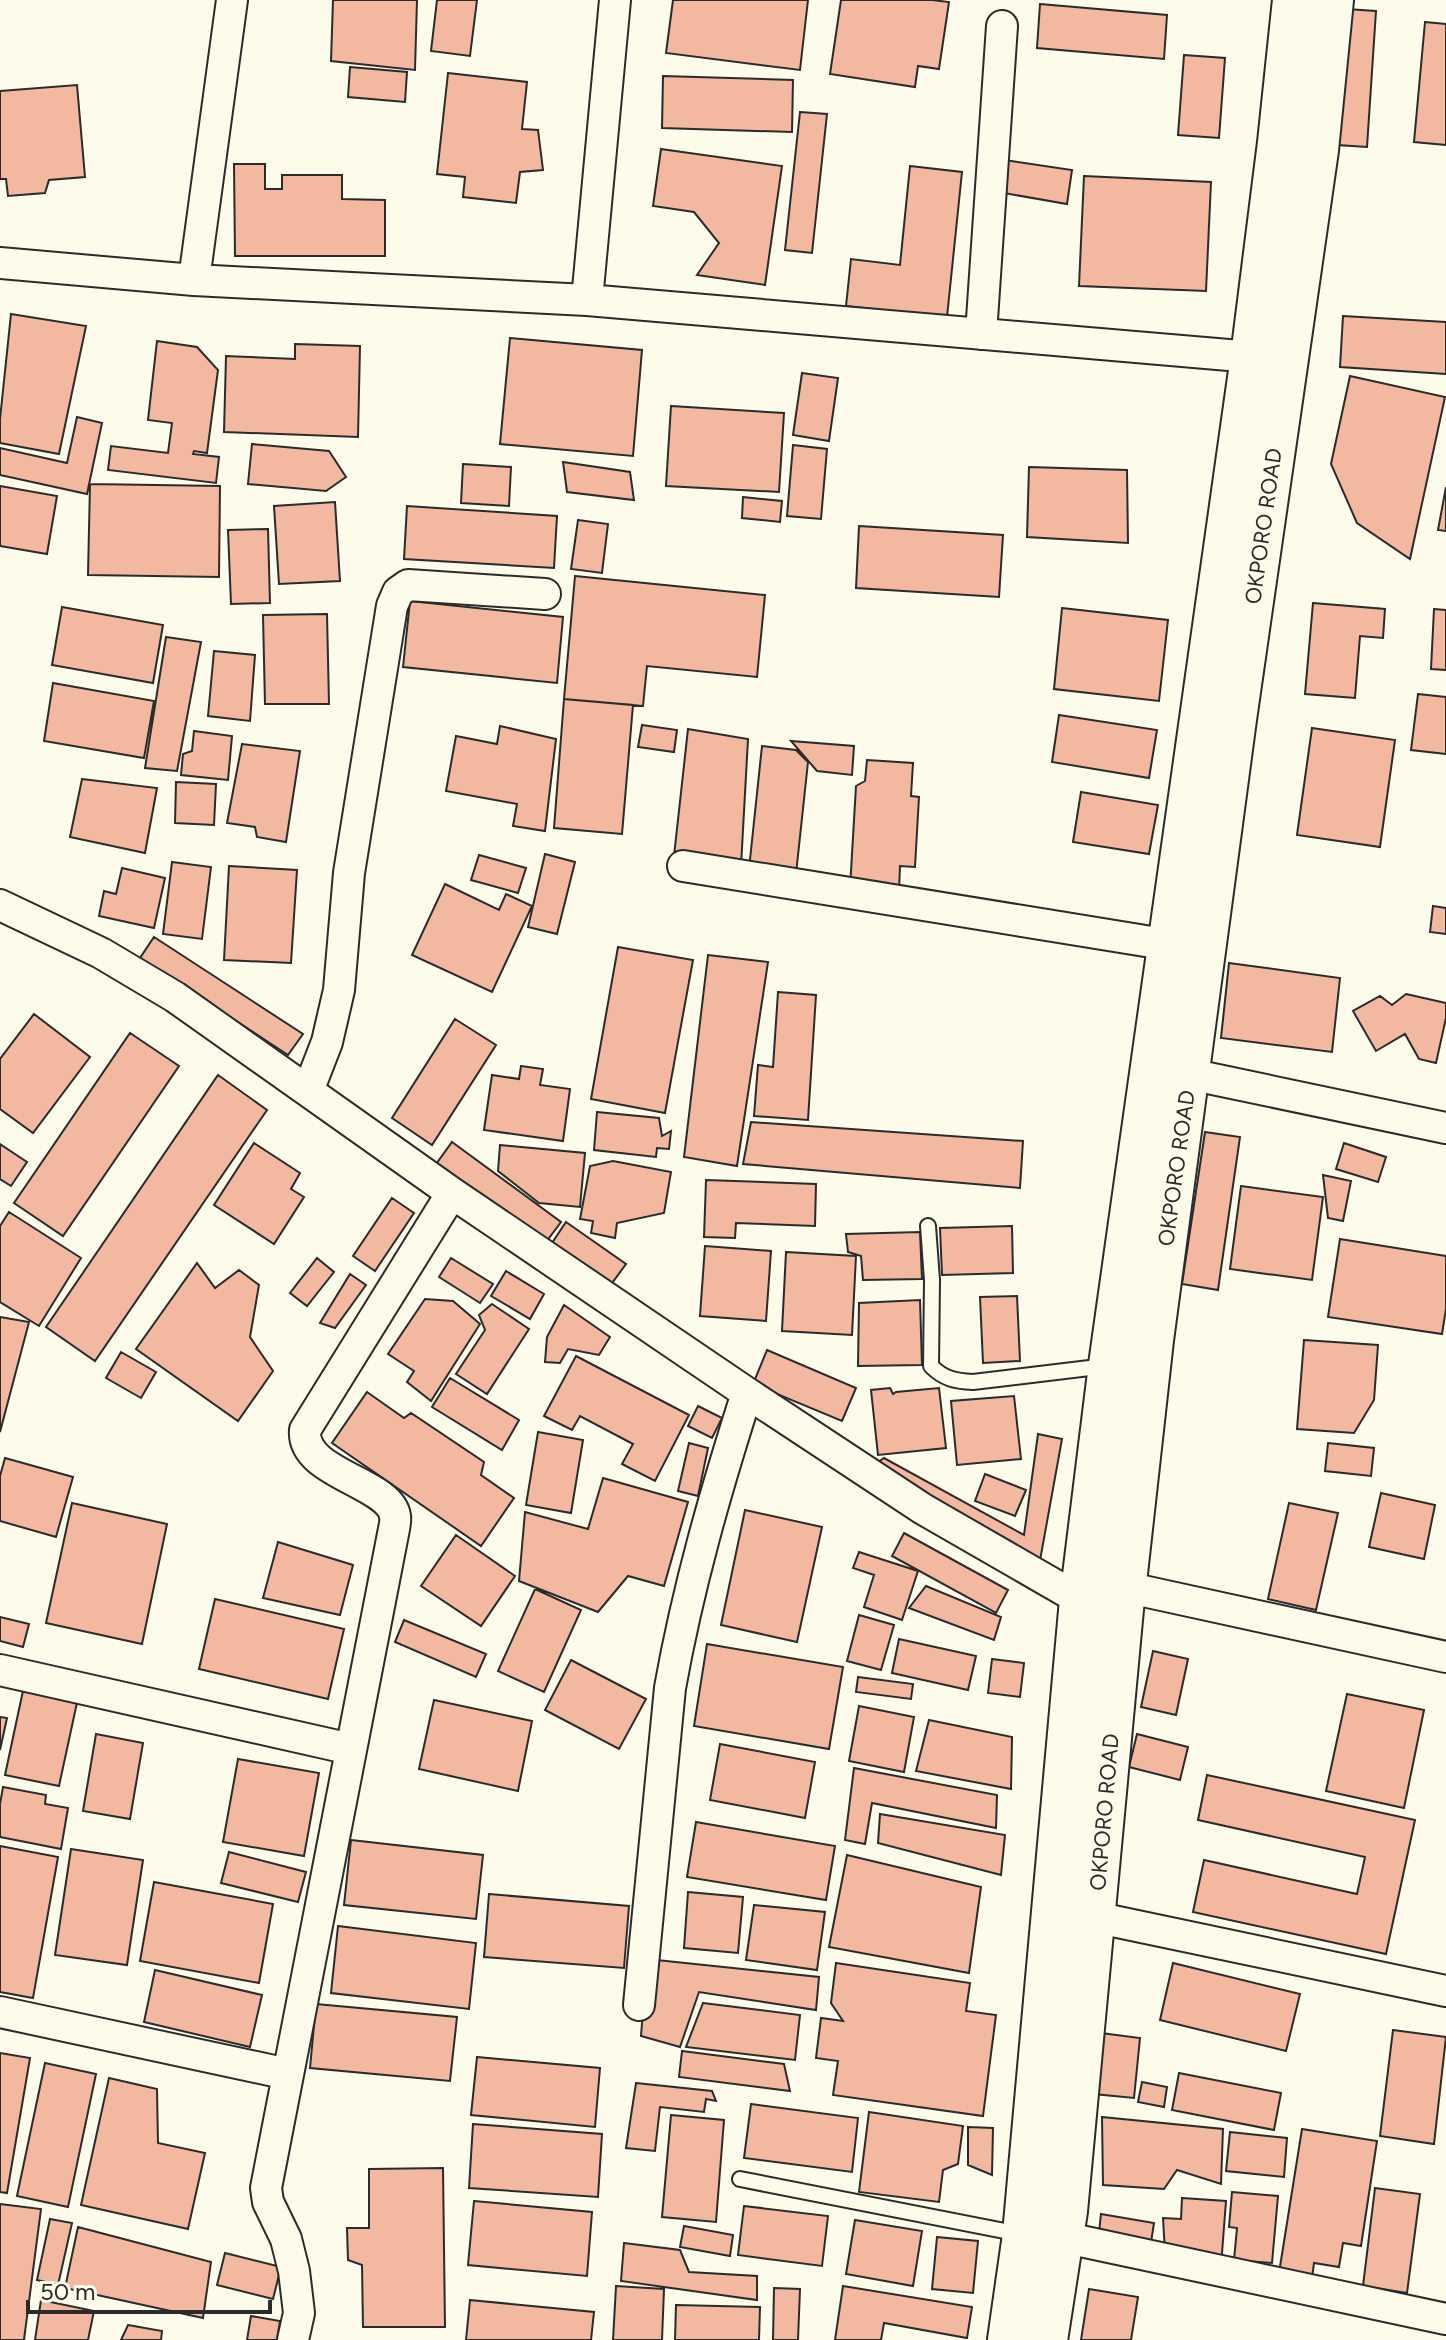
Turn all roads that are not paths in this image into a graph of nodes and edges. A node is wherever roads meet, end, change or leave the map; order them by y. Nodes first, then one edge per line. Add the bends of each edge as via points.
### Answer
1 (232, 0) edge
2 (615, 0) edge
3 (1294, 0) edge
4 (1332, 0) edge
5 (1002, 26) dead end
6 (0, 263) edge
7 (194, 280) junction
8 (587, 300) junction
9 (981, 334) junction
10 (1252, 357) junction
11 (545, 594) dead end
12 (683, 866) dead end
13 (0, 905) edge
14 (1170, 945) junction
15 (1189, 1074) junction
16 (308, 1091) junction
17 (1446, 1128) edge
18 (452, 1193) junction
19 (928, 1226) dead end
20 (1110, 1365) junction
21 (747, 1393) junction
22 (1125, 1587) junction
23 (1081, 1600) junction
24 (1446, 1657) edge
25 (0, 1670) edge
26 (351, 1749) junction
27 (1094, 1917) junction
28 (1446, 1991) edge
29 (639, 2005) dead end
30 (0, 2012) edge
31 (288, 2074) junction
32 (740, 2179) dead end
33 (1043, 2236) junction
34 (1446, 2319) edge
35 (293, 2340) edge
36 (1009, 2340) edge
37 (1046, 2340) edge

1 - 7 street
2 - 8 street
3 - 10 main road, OKPORO ROAD
4 - 15 main road, OKPORO ROAD via 1317,150
5 - 9 street
6 - 7 street
7 - 8 street
8 - 9 street
9 - 10 street
10 - 14 main road, OKPORO ROAD
11 - 16 street via 408,585 398,592 349,873 339,990
12 - 14 street
13 - 16 street via 101,953 175,997
14 - 20 main road, OKPORO ROAD
15 - 17 street
15 - 22 main road, OKPORO ROAD
16 - 18 street
18 - 21 street
18 - 26 street via 305,1430 304,1441 314,1456 387,1501 395,1514
19 - 20 lane via 931,1366 942,1376 973,1382
20 - 23 main road, OKPORO ROAD
21 - 23 street via 923,1509
21 - 29 street via 679,1637
22 - 24 street
22 - 27 main road, OKPORO ROAD
23 - 33 main road, OKPORO ROAD
25 - 26 street
26 - 31 street
27 - 28 street
27 - 33 main road, OKPORO ROAD
30 - 31 street
31 - 35 street via 266,2188 294,2271 299,2313
32 - 33 lane
33 - 34 street
33 - 36 main road, OKPORO ROAD
33 - 37 main road, OKPORO ROAD

